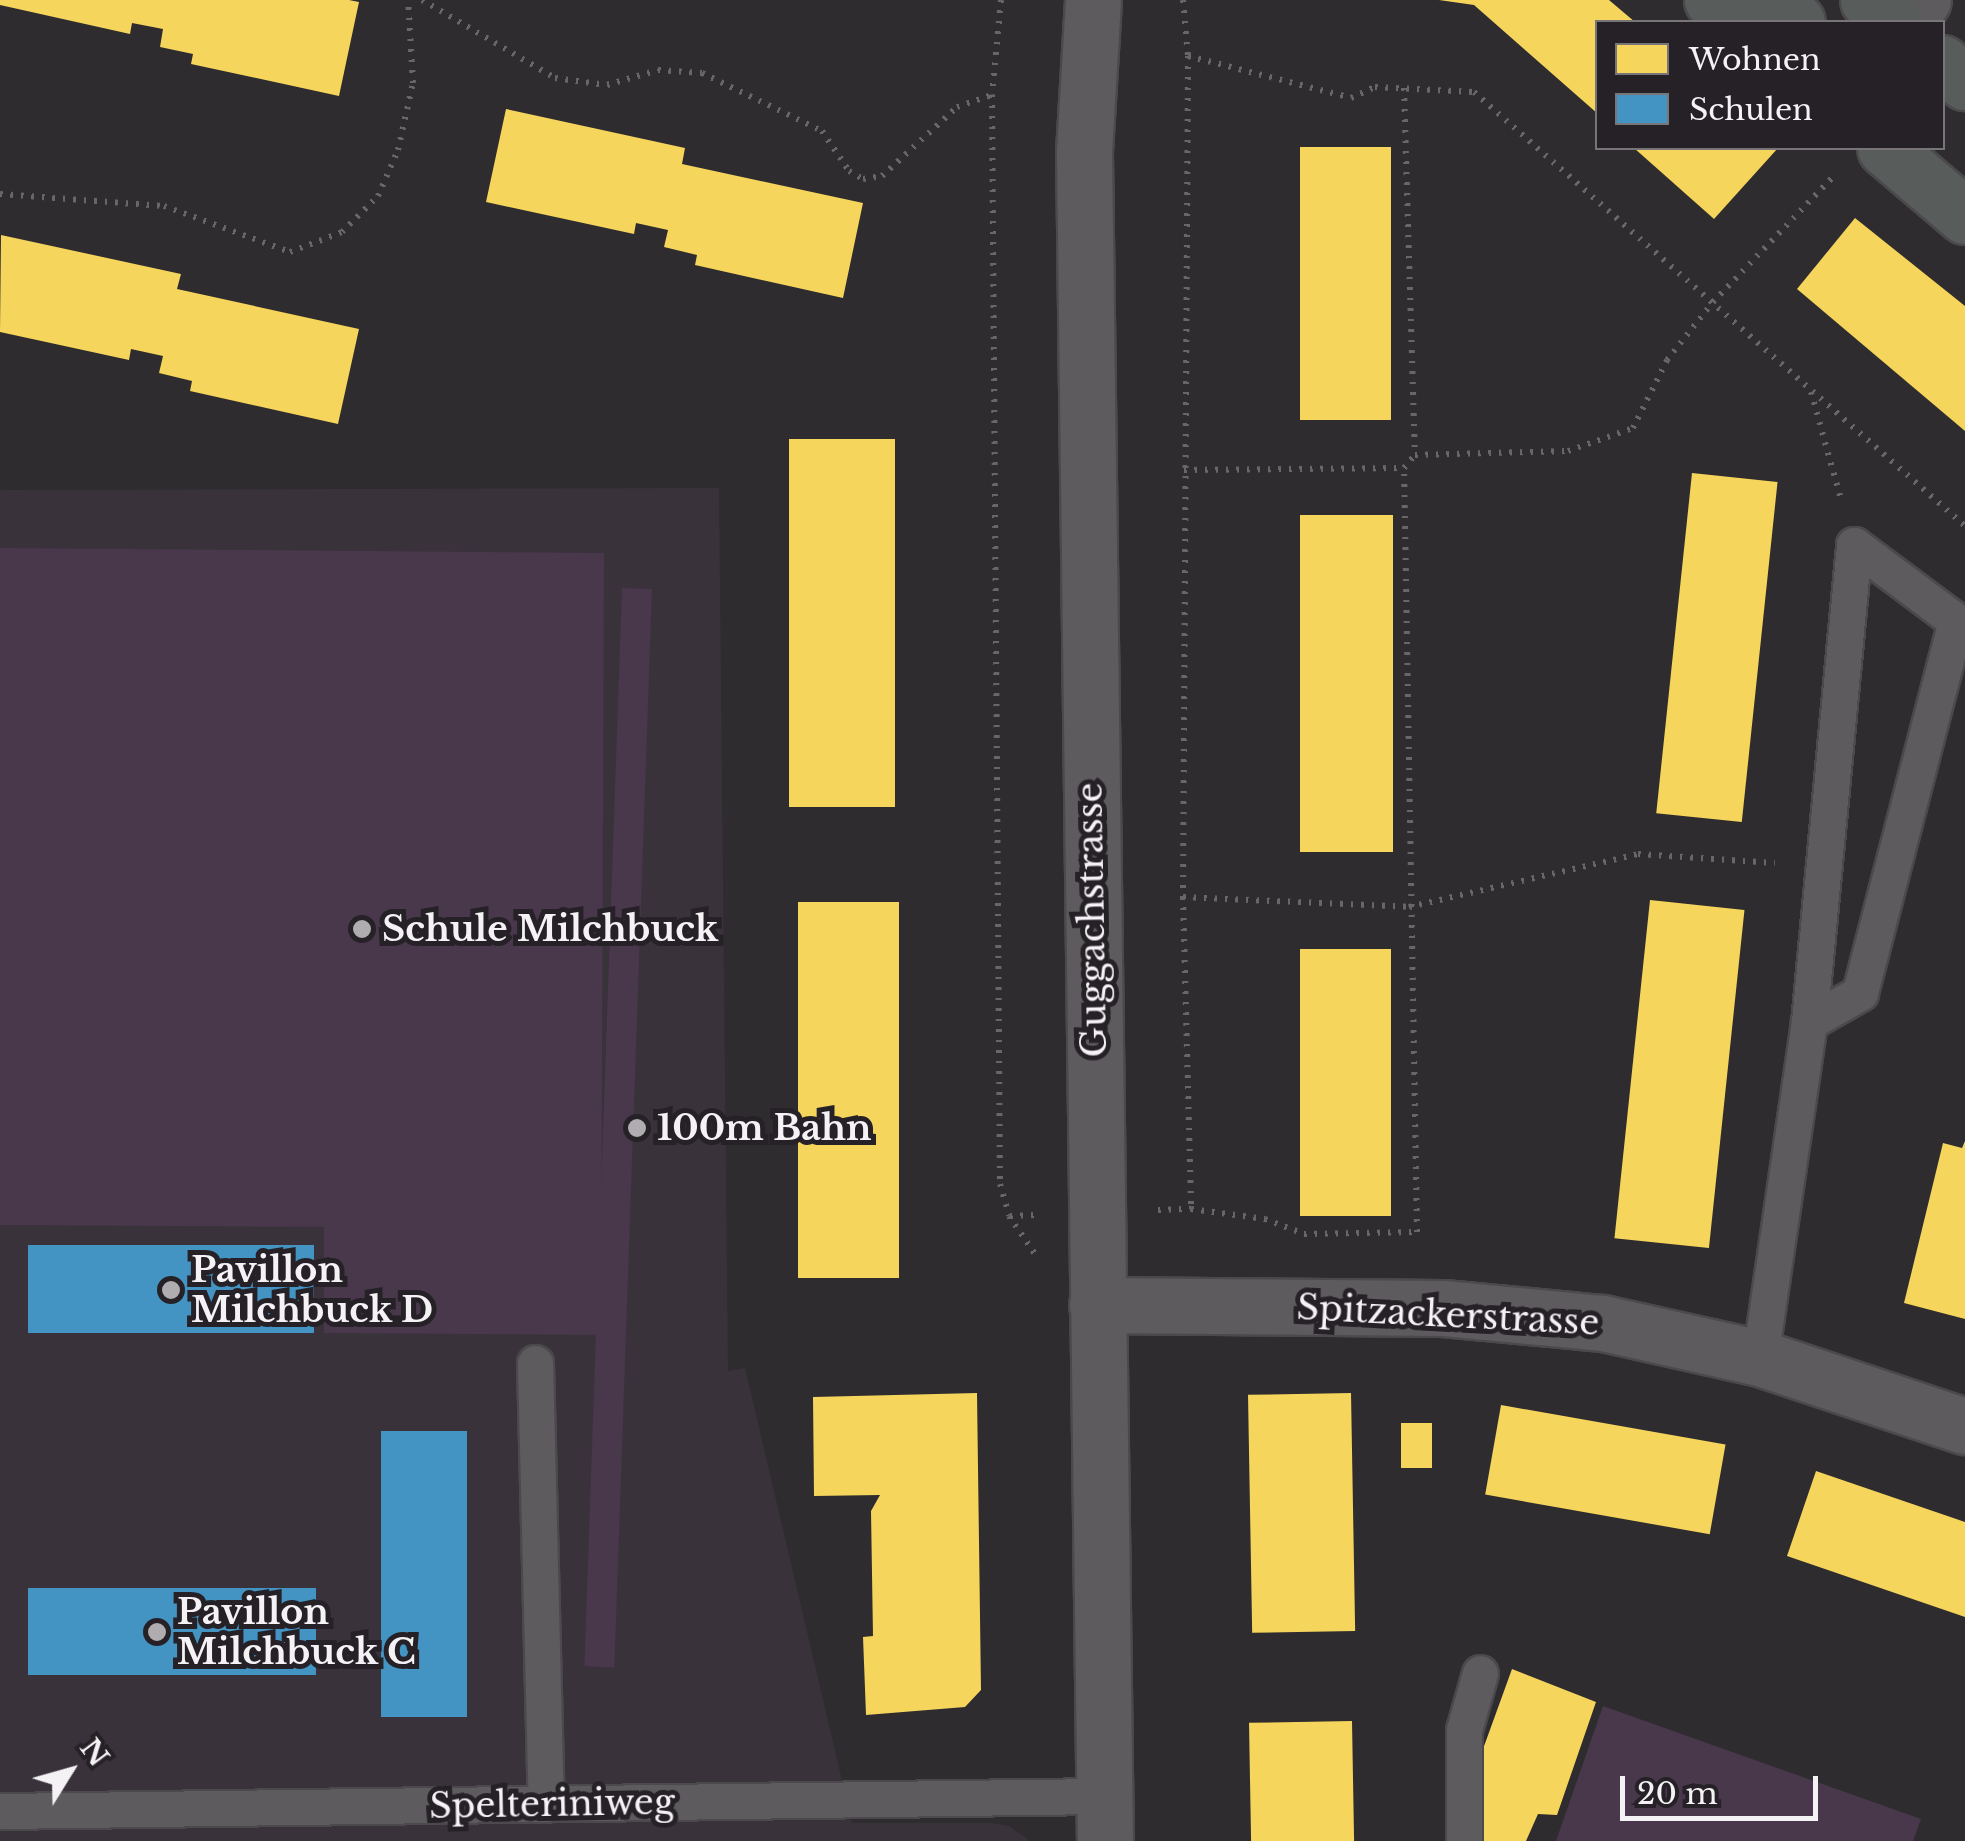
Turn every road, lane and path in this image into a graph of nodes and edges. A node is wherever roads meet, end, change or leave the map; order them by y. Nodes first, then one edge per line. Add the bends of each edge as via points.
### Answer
1 (408, 0) edge
2 (422, 0) edge
3 (1001, 0) edge
4 (1092, 0) edge
5 (1182, 0) edge
6 (1712, 0) edge
7 (1772, 0) edge
8 (1868, 0) edge
9 (1735, 20) edge
10 (1795, 20) edge
11 (1892, 20) edge
12 (1188, 56) junction
13 (1945, 65) edge
14 (1965, 82) edge
15 (1404, 88) junction
16 (992, 95) junction
17 (1928, 150) edge
18 (1943, 150) edge
19 (1864, 157) edge
20 (1965, 168) edge
21 (0, 194) edge
22 (1965, 194) edge
23 (1965, 216) edge
24 (1714, 302) junction
25 (1810, 388) junction
26 (1415, 455) junction
27 (1404, 468) junction
28 (1184, 470) junction
29 (1965, 526) edge
30 (1854, 545) junction
31 (1824, 866) junction
32 (1183, 897) junction
33 (1409, 907) junction
34 (1810, 1022) junction
35 (1192, 1209) junction
36 (1156, 1210) dead end
37 (1038, 1258) dead end
38 (1097, 1305) junction
39 (1760, 1358) junction
40 (535, 1363) dead end
41 (1965, 1426) edge
42 (1480, 1673) dead end
43 (546, 1804) junction
44 (0, 1812) edge
45 (1104, 1819) edge
46 (1464, 1841) edge

1 - 21 path via 413,83 398,150 378,196 342,232 290,252 164,206
2 - 16 path via 556,78 606,86 658,70 702,73 822,131 849,171 864,179 882,176 957,107
3 - 16 path
4 - 38 street, Guggachstrasse via 1084,150
5 - 12 path
6 - 9 main road
7 - 10 main road
8 - 11 main road
12 - 15 path via 1352,98 1375,87
12 - 28 path
13 - 14 main road
15 - 24 path via 1474,92
15 - 26 path
16 - 37 path via 1000,1184 1009,1216
17 - 22 lane
18 - 20 main road
19 - 23 main road
19 - 24 path
24 - 25 path
24 - 26 path via 1666,360 1633,428 1568,451
25 - 29 path
25 - 30 path
26 - 27 path
27 - 28 path
27 - 33 path
28 - 32 path
30 - 31 lane
30 - 34 lane via 1956,620 1860,993
31 - 33 path via 1638,854
31 - 34 lane
32 - 33 path
32 - 35 path
33 - 35 path via 1417,1232 1304,1234 1265,1219
34 - 39 lane
35 - 36 path
38 - 39 street, Spitzackerstrasse via 1443,1308 1603,1322
38 - 45 street, Guggachstrasse
39 - 41 street, Spitzackerstrasse
40 - 43 lane
42 - 46 lane via 1464,1730
43 - 44 lane, Spelteriniweg
43 - 45 lane, Spelteriniweg

